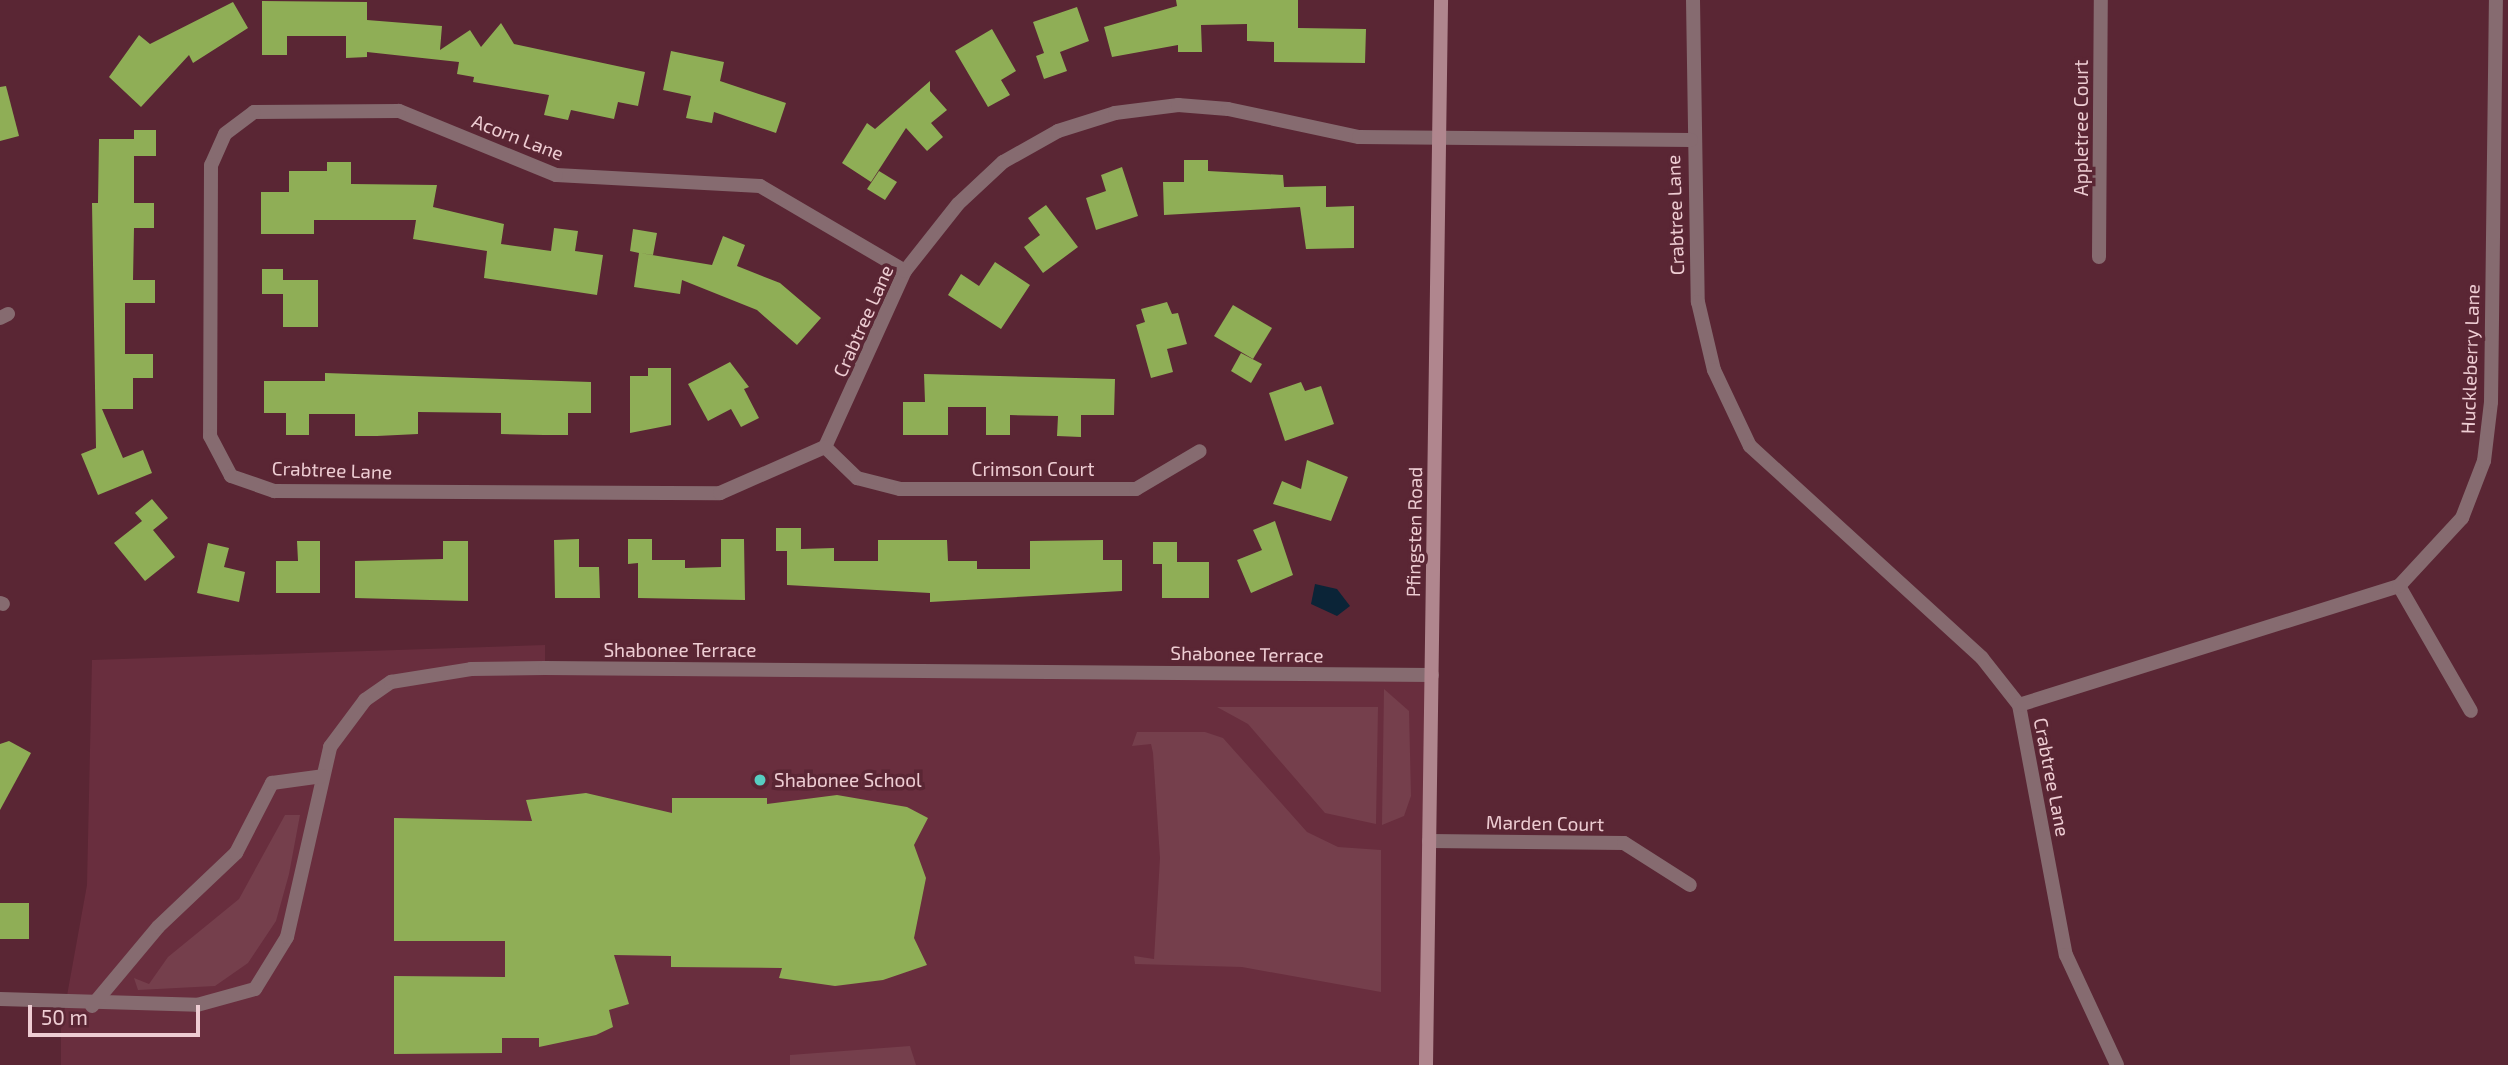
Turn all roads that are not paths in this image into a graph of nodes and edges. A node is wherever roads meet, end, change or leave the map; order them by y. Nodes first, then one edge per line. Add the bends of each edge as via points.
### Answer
1 (1441, 0) edge
2 (1693, 0) edge
3 (2101, 0) edge
4 (2496, 0) edge
5 (1439, 139) junction
6 (1691, 140) junction
7 (211, 165) joint
8 (2099, 257) dead end
9 (905, 271) junction
10 (825, 447) junction
11 (1200, 451) dead end
12 (2399, 586) junction
13 (1432, 676) junction
14 (2019, 705) junction
15 (2471, 711) dead end
16 (323, 776) junction
17 (1429, 841) junction
18 (1690, 885) dead end
19 (0, 999) edge
20 (92, 1006) junction
21 (1426, 1065) edge
22 (2117, 1065) edge

1 - 5 main road, Pfingsten Road
2 - 6 street
3 - 8 street, Appletree Court
4 - 12 street, Huckleberry Lane via 2491,402 2484,461 2462,518
5 - 6 street, Crabtree Lane
5 - 9 street, Crabtree Lane via 1359,137 1228,108 1178,105 1115,113 1058,131 1003,162 958,204
5 - 13 main road, Pfingsten Road
6 - 14 street, Crabtree Lane via 1698,302 1714,370 1750,446 1982,658
7 - 9 street, Acorn Lane via 225,134 254,112 399,111 556,175 760,186
7 - 10 street, Crabtree Lane via 210,436 231,476 274,491 720,493
9 - 10 street, Crabtree Lane
10 - 11 street, Crimson Court via 857,478 900,488 1136,488
12 - 14 street, Huckleberry Lane
12 - 15 street
13 - 16 street, Shabonee Terrace via 545,668 429,674 391,682 365,701 330,747
13 - 17 main road, Pfingsten Road
14 - 22 street, Crabtree Lane via 2066,955
16 - 20 street via 272,783 236,853 158,927
16 - 20 street, Shabonee Terrace via 286,937 255,989 197,1004
17 - 18 street, Marden Court via 1624,844
17 - 21 main road, Pfingsten Road
19 - 20 street, Shabonee Terrace

